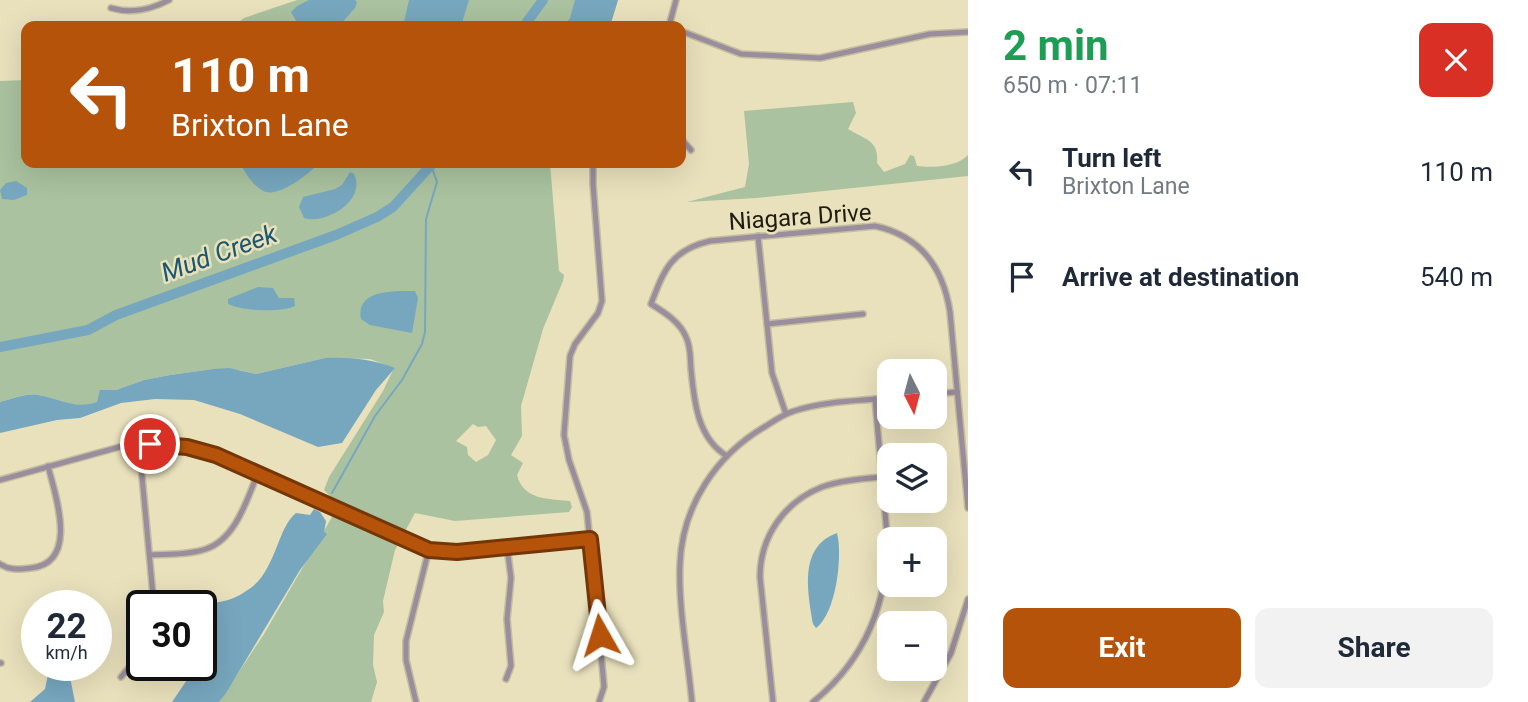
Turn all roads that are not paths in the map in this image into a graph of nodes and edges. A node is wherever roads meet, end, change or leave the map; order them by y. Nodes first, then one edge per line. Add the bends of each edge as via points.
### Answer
1 (169, 0) edge
2 (676, 0) edge
3 (111, 8) dead end
4 (670, 21) edge
5 (686, 33) edge
6 (968, 33) edge
7 (686, 144) edge
8 (691, 150) dead end
9 (593, 168) edge
10 (758, 236) junction
11 (863, 314) dead end
12 (767, 324) junction
13 (957, 392) junction
14 (947, 393) edge
15 (875, 399) joint
16 (786, 414) junction
17 (878, 443) edge
18 (139, 444) junction
19 (727, 456) junction
20 (48, 467) junction
21 (258, 473) junction
22 (877, 477) edge
23 (0, 480) edge
24 (968, 508) edge
25 (884, 513) edge
26 (590, 539) junction
27 (507, 547) junction
28 (429, 550) junction
29 (150, 555) junction
30 (0, 565) edge
31 (153, 590) edge
32 (968, 599) edge
33 (126, 671) edge
34 (121, 677) dead end
35 (506, 679) dead end
36 (416, 702) edge
37 (599, 702) edge
38 (692, 702) edge
39 (773, 702) edge
40 (813, 702) edge
41 (924, 702) edge

1 - 3 street via 136,11
2 - 4 street
5 - 6 street via 741,54 820,58 930,34
7 - 8 street
9 - 26 street via 602,301 570,356 564,435 586,508
10 - 12 street
10 - 13 street, Niagara Drive via 875,226 915,244 945,285
10 - 19 street, Niagara Drive via 689,248 663,272 651,304 687,337 697,417 709,440
11 - 12 street
12 - 16 street via 772,373
13 - 14 street
13 - 24 street, Niagara Drive
15 - 16 street
15 - 17 street
16 - 19 street
18 - 20 street
18 - 21 street via 201,450
18 - 29 street
19 - 38 street via 703,486 681,542 680,583
20 - 23 street
20 - 30 street via 57,503 58,553 39,567
21 - 28 street
21 - 29 street via 233,527 219,543 199,551
22 - 39 street via 839,482 806,495 778,519 768,535 760,577
25 - 40 street via 888,556 874,624 834,684
26 - 27 street
26 - 37 street via 604,687
27 - 28 street
27 - 35 street via 511,666
28 - 36 street via 406,641
29 - 31 street
32 - 41 street via 951,653
33 - 34 street

